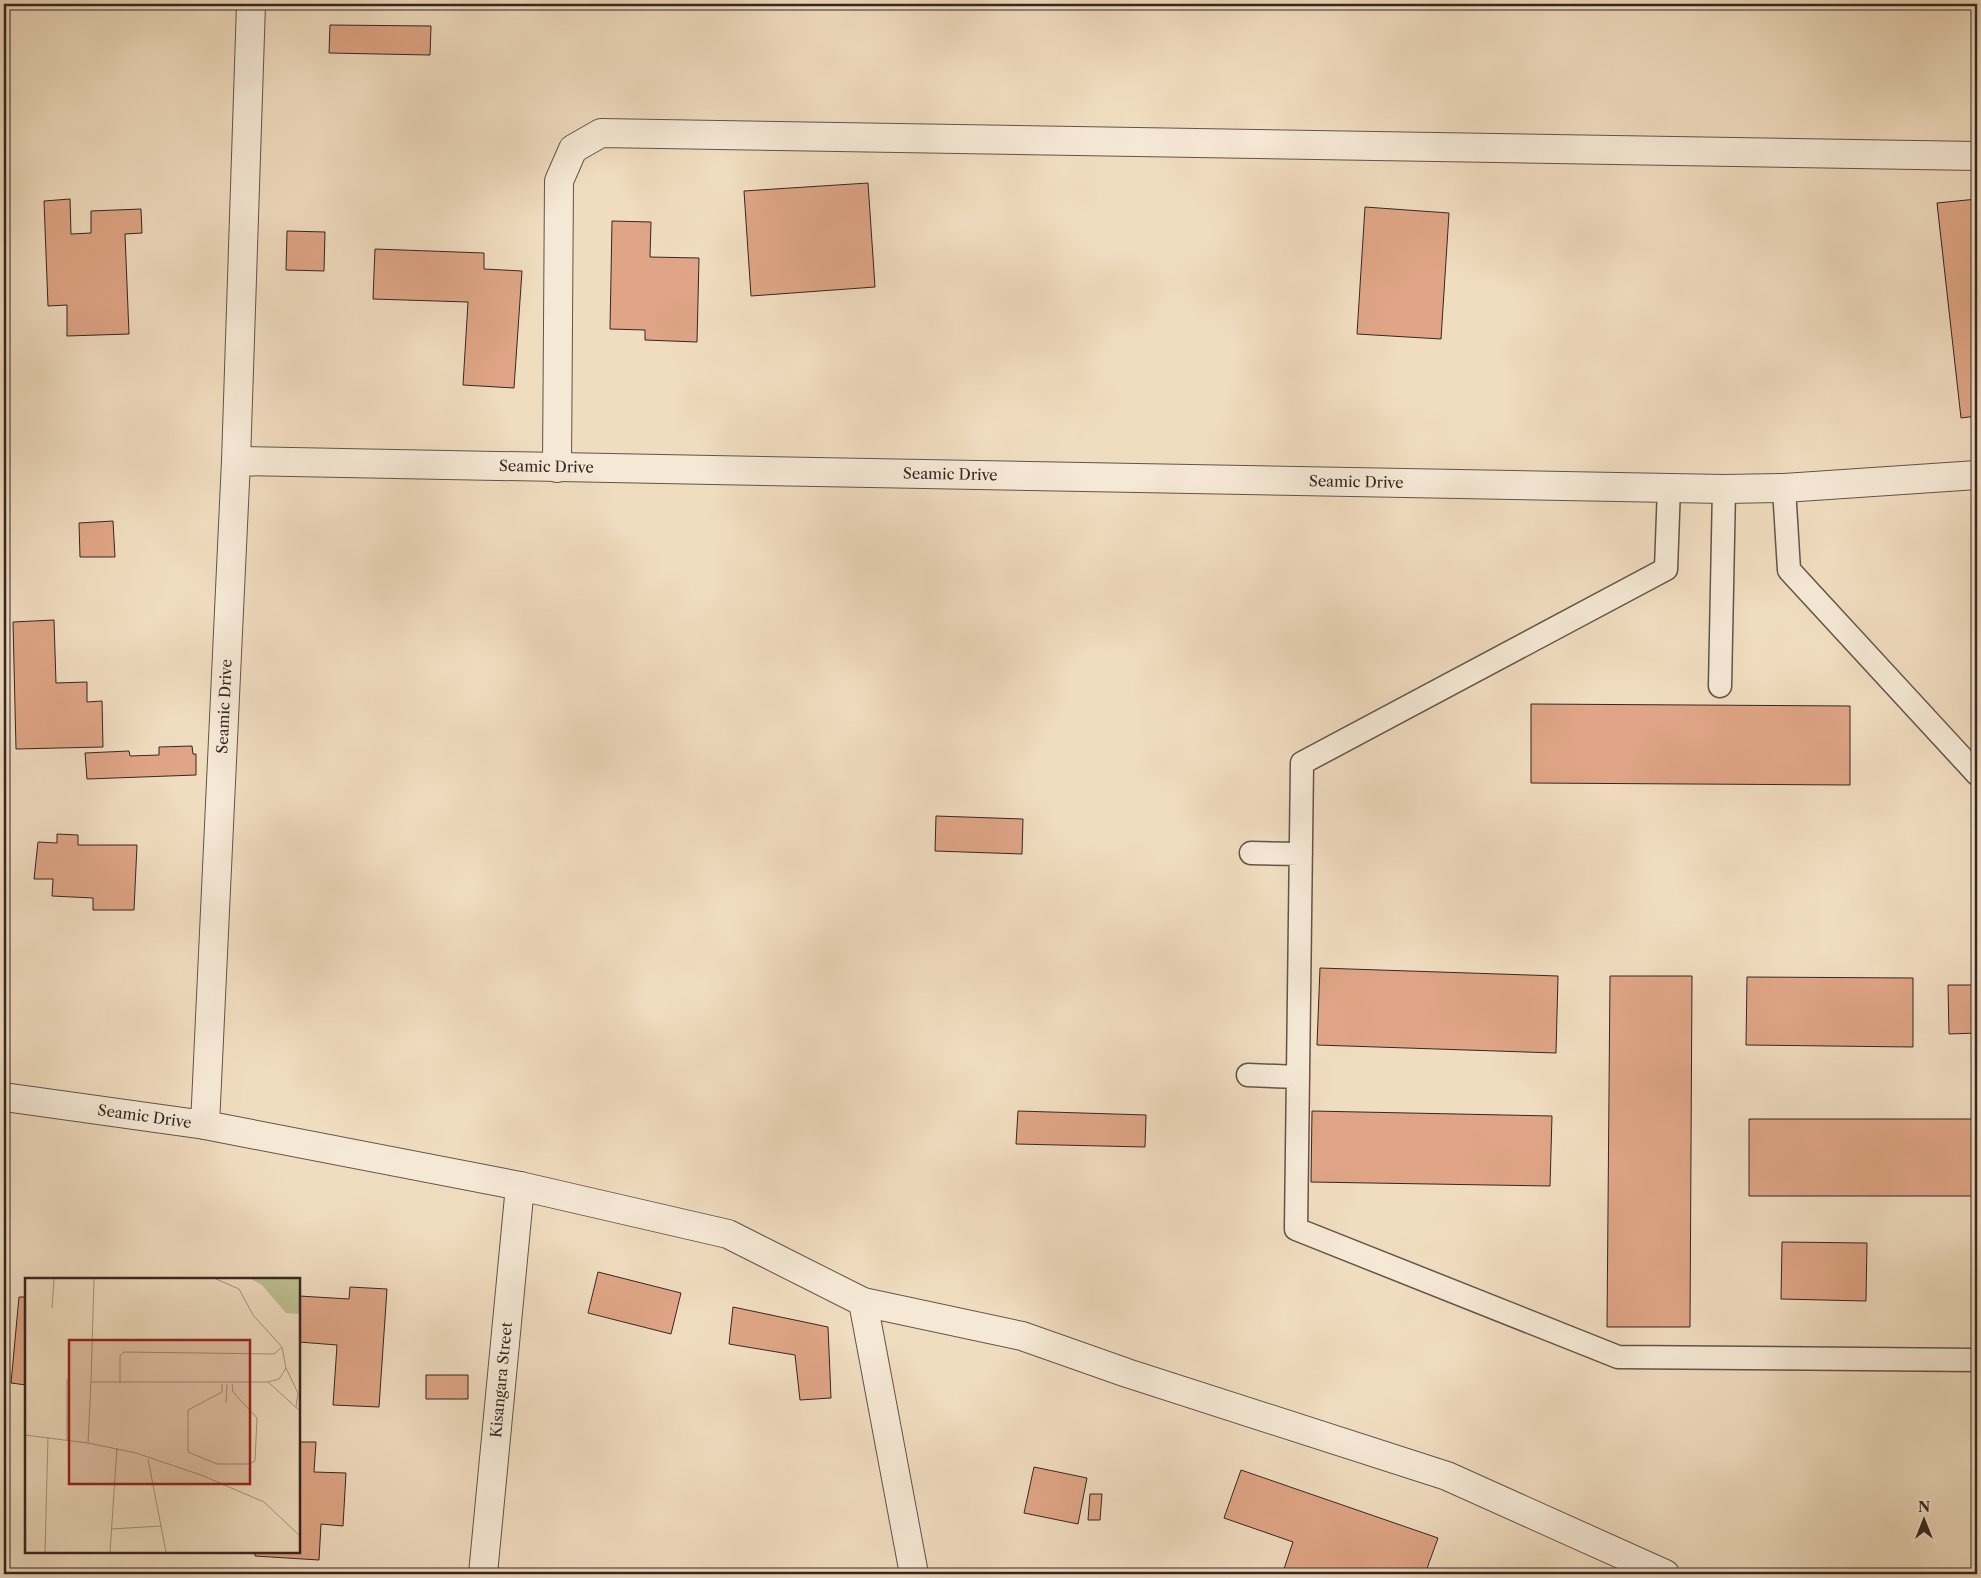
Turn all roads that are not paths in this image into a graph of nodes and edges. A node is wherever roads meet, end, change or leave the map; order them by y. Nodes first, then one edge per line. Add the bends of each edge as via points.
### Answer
1 (250, 4) edge
2 (1977, 156) edge
3 (236, 462) junction
4 (557, 468) junction
5 (1977, 475) edge
6 (1669, 487) junction
7 (1784, 488) junction
8 (1724, 489) junction
9 (1720, 686) dead end
10 (1977, 774) edge
11 (1251, 852) dead end
12 (1301, 854) junction
13 (1248, 1075) dead end
14 (1298, 1077) junction
15 (4, 1097) edge
16 (205, 1125) junction
17 (520, 1186) junction
18 (864, 1302) junction
19 (1977, 1360) edge
20 (483, 1574) edge
21 (914, 1574) edge
22 (1664, 1574) edge

1 - 3 street
2 - 4 street via 602,133 573,149 559,181
3 - 4 street, Seamic Drive
3 - 16 street, Seamic Drive
4 - 6 street, Seamic Drive
5 - 7 street, Seamic Drive
6 - 8 street, Seamic Drive
6 - 12 lane via 1666,568 1302,763
7 - 8 street, Seamic Drive
7 - 10 lane via 1789,570
8 - 9 lane
11 - 12 lane
12 - 14 lane
13 - 14 lane
14 - 19 lane via 1296,1229 1618,1357
15 - 16 street, Seamic Drive
16 - 17 street
17 - 18 street via 728,1234
17 - 20 street, Kisangara Street
18 - 21 street
18 - 22 street via 1022,1336 1447,1476

